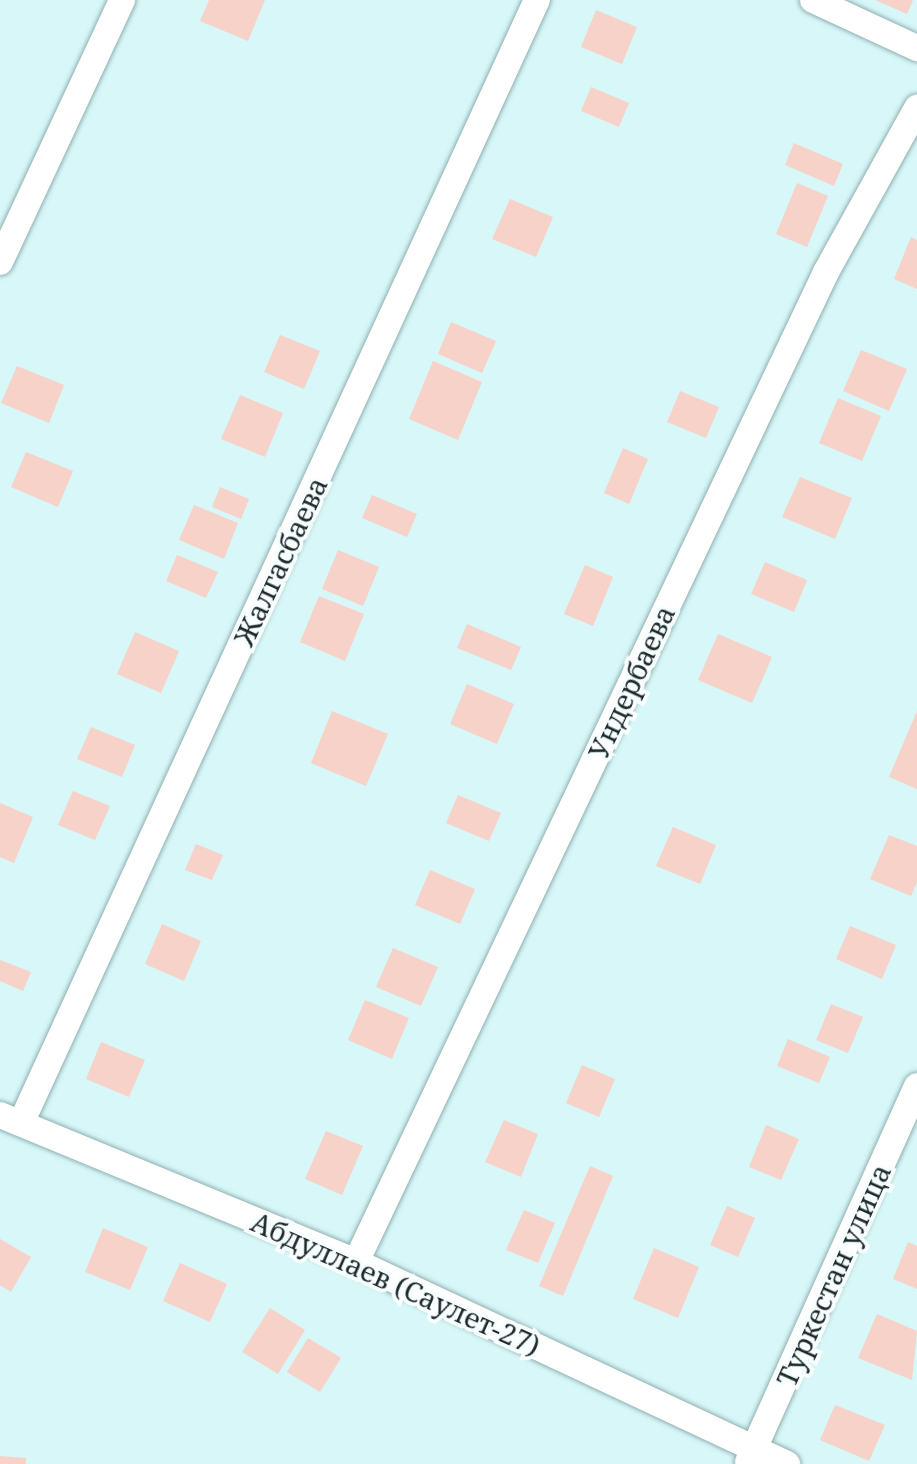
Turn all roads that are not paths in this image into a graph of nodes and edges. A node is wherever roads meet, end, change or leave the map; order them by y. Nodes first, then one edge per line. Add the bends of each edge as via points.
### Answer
1 (122, 0) edge
2 (537, 0) edge
3 (813, 0) edge
4 (917, 48) edge
5 (917, 108) edge
6 (0, 262) edge
7 (917, 1086) edge
8 (11, 1118) edge
9 (356, 1262) junction
10 (751, 1456) edge
11 (787, 1464) edge

1 - 6 street
2 - 8 street, Жалгасбаева
3 - 4 street
5 - 9 street, Ундербаева via 826,272
7 - 10 street, Туркестан улица
8 - 9 street, Абдуллаев (Саулет-27)
9 - 10 street, Абдуллаев (Саулет-27)
10 - 11 street, Абдуллаев (Саулет-27)

